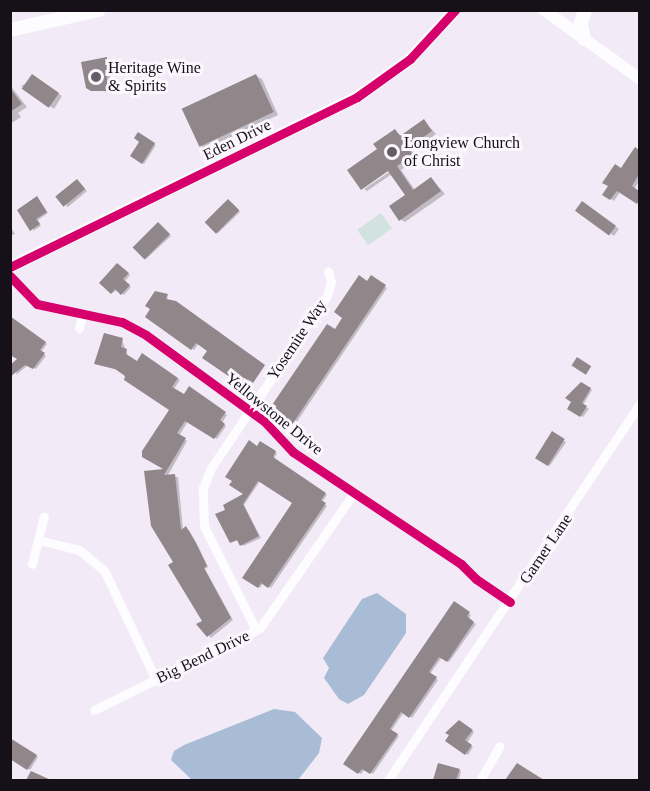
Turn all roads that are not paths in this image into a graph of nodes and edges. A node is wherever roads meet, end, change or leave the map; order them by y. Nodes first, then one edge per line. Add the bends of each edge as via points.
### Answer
1 (99, 10) edge
2 (455, 10) edge
3 (544, 10) edge
4 (585, 10) edge
5 (10, 30) edge
6 (584, 39) junction
7 (639, 79) edge
8 (10, 267) edge
9 (328, 271) dead end
10 (10, 276) edge
11 (82, 315) junction
12 (79, 328) dead end
13 (639, 404) edge
14 (250, 411) junction
15 (354, 493) junction
16 (44, 516) dead end
17 (39, 540) junction
18 (32, 564) dead end
19 (510, 602) junction
20 (256, 630) junction
21 (156, 680) junction
22 (94, 710) dead end
23 (500, 746) dead end
24 (388, 780) edge
25 (480, 780) edge

1 - 5 main road
2 - 8 street, Eden Drive via 410,59 357,97
3 - 6 street
4 - 6 main road via 581,21
6 - 7 street
9 - 14 street, Yosemite Way via 331,282 327,296
10 - 11 street, Yellowstone Drive via 37,304
11 - 12 street
11 - 14 street, Yellowstone Drive via 133,327
13 - 19 street, Garner Lane
14 - 15 street, Yellowstone Drive via 293,452
14 - 20 street, Yosemite Way via 208,474 201,512
15 - 19 street, Yellowstone Drive via 461,564
15 - 20 street, Big Bend Drive
16 - 17 street
17 - 18 street
17 - 21 street via 79,550 104,570
19 - 24 street, Garner Lane
20 - 21 street, Big Bend Drive
21 - 22 street, Big Bend Drive
23 - 25 street

